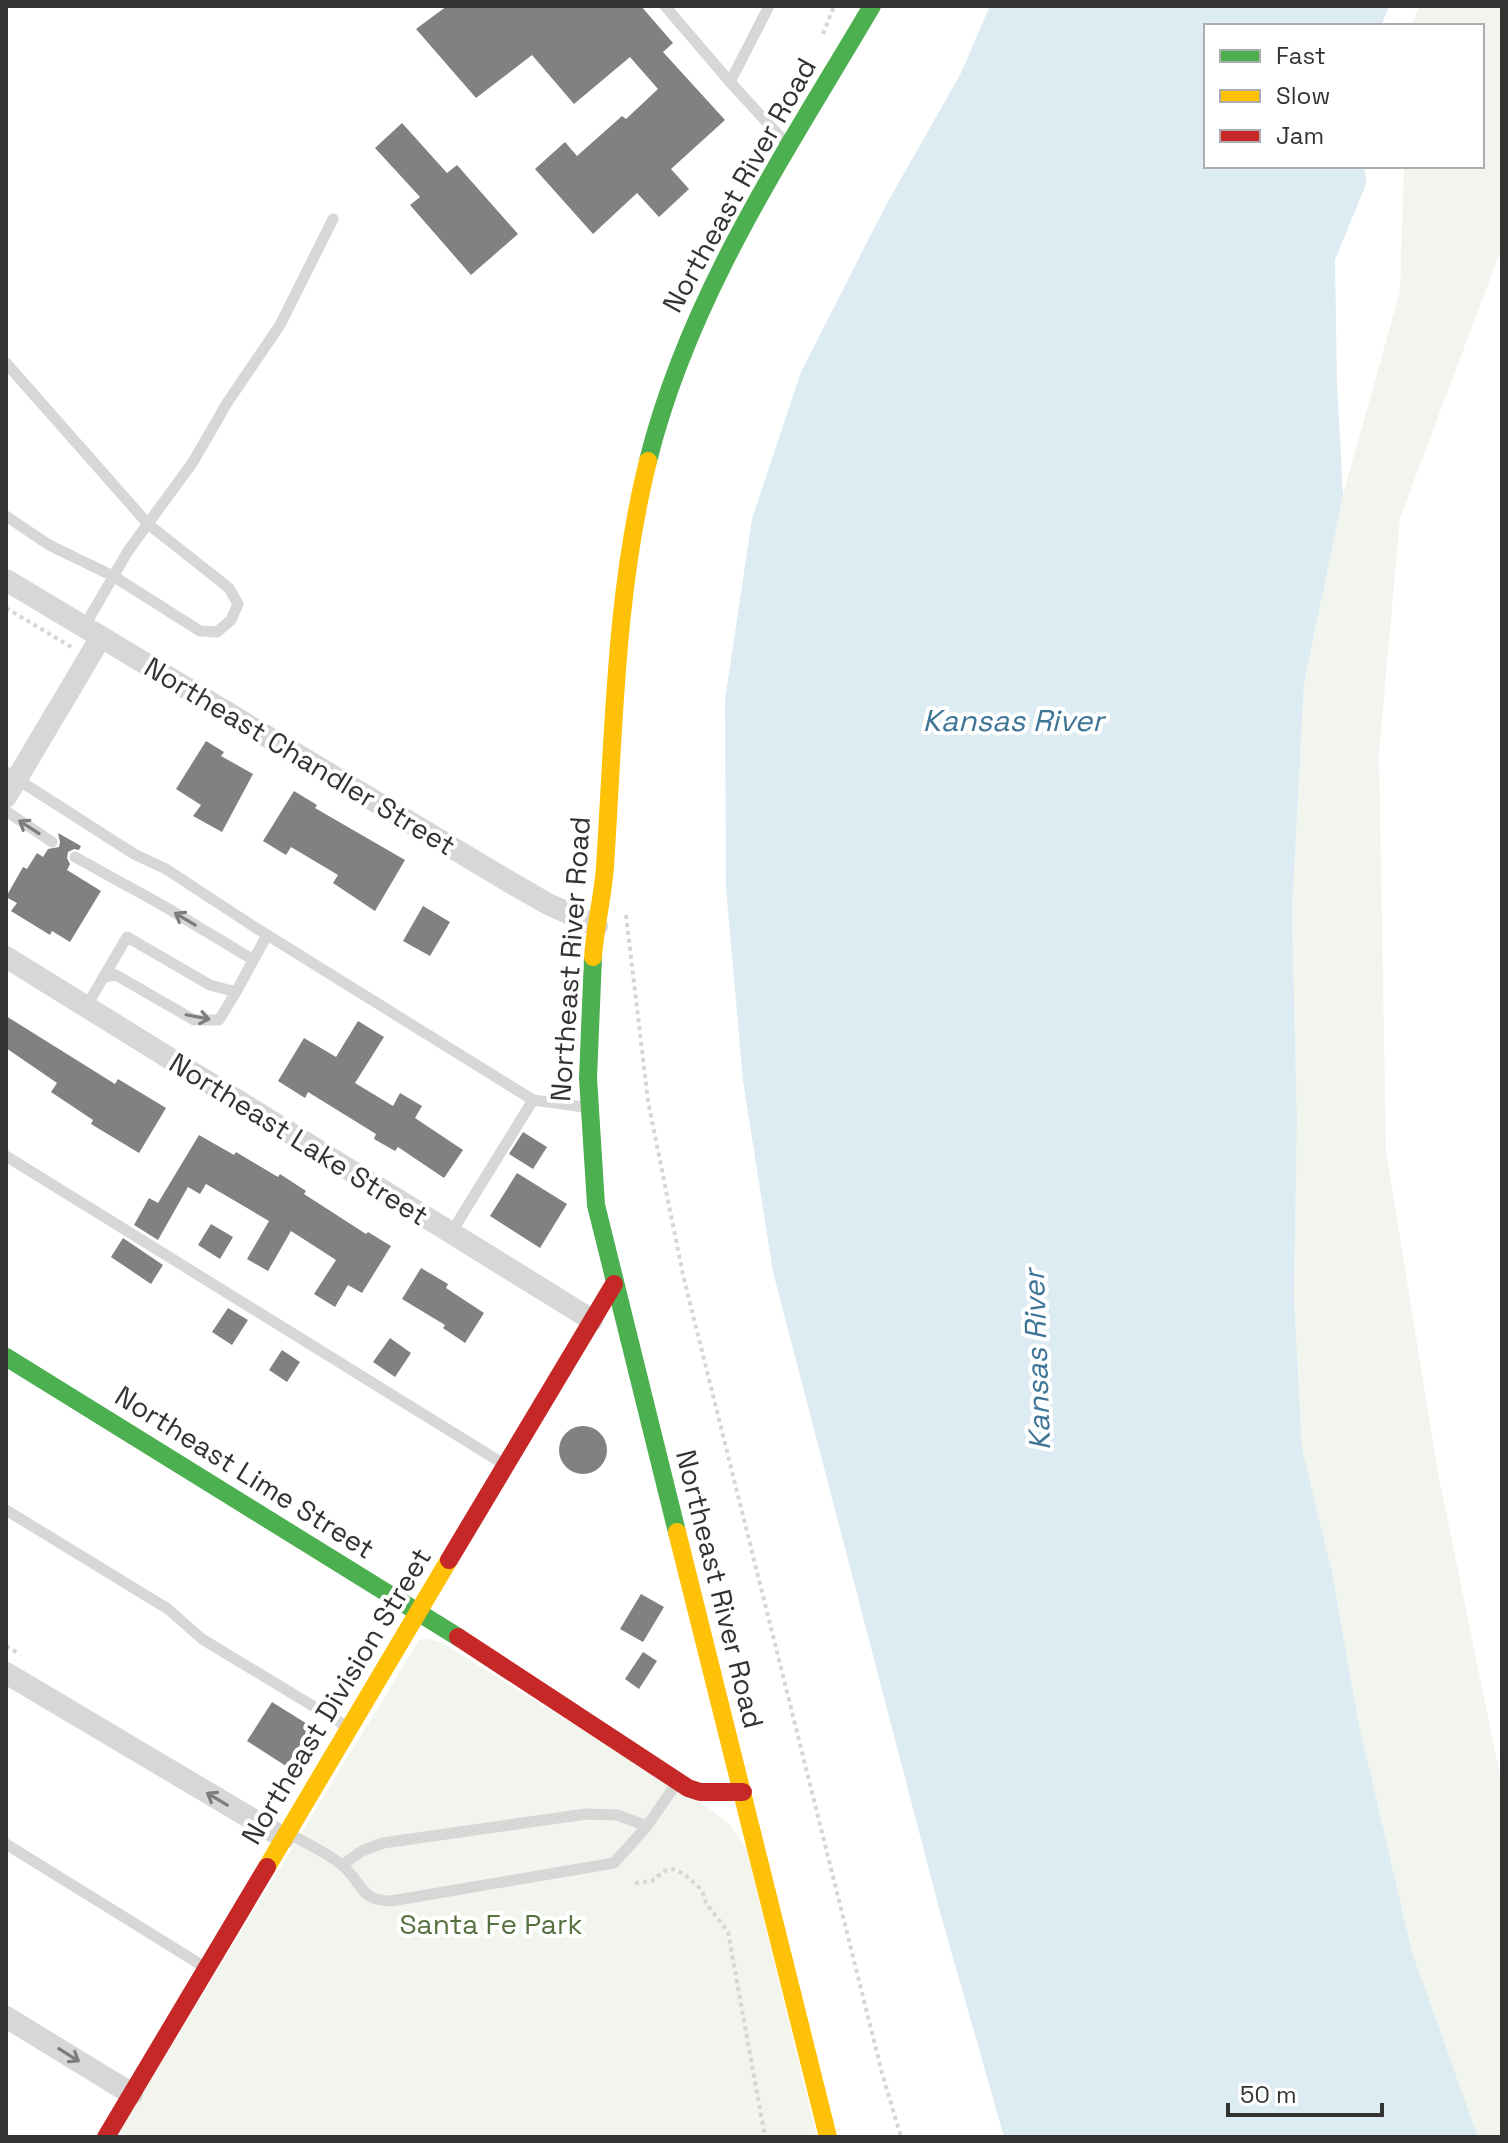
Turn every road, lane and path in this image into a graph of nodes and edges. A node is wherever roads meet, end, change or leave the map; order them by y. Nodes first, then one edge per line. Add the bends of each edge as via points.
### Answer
1 (665, 6) edge
2 (769, 6) edge
3 (872, 6) edge
4 (730, 82) junction
5 (789, 146) junction
6 (333, 219) dead end
7 (6, 363) edge
8 (6, 516) edge
9 (148, 524) junction
10 (113, 576) junction
11 (6, 580) edge
12 (92, 632) junction
13 (10, 782) edge
14 (6, 811) edge
15 (52, 842) dead end
16 (75, 857) dead end
17 (626, 914) dead end
18 (597, 926) junction
19 (267, 935) junction
20 (6, 957) edge
21 (252, 959) junction
22 (104, 977) junction
23 (236, 992) junction
24 (86, 1007) junction
25 (533, 1100) junction
26 (588, 1107) junction
27 (6, 1156) edge
28 (451, 1233) junction
29 (614, 1284) junction
30 (592, 1320) junction
31 (6, 1357) edge
32 (506, 1465) junction
33 (6, 1510) edge
34 (418, 1613) junction
35 (6, 1673) edge
36 (349, 1728) junction
37 (677, 1781) junction
38 (743, 1792) junction
39 (647, 1826) junction
40 (286, 1835) junction
41 (6, 1844) edge
42 (342, 1865) junction
43 (635, 1883) dead end
44 (207, 1968) junction
45 (6, 2017) edge
46 (132, 2094) junction
47 (106, 2137) edge
48 (765, 2137) edge
49 (828, 2137) edge
50 (901, 2137) edge

1 - 4 lane
2 - 4 lane
3 - 5 street, Northeast River Road
4 - 5 lane
5 - 18 street, Northeast River Road via 699,310 644,476 631,533 620,635
6 - 9 lane via 280,325
7 - 9 lane
8 - 10 lane via 49,545
9 - 10 lane
9 - 10 lane via 229,588 238,604 231,620 217,632 200,631
10 - 12 lane
11 - 12 street, Northeast Chandler Street
12 - 13 street
12 - 18 street, Northeast Chandler Street via 513,884
13 - 19 lane via 166,869
15 -> 14 lane
21 -> 16 lane
17 - 50 path via 648,1101 683,1275
18 - 26 street, Northeast River Road
19 - 21 lane
19 - 25 lane
20 - 24 street, Northeast Lake Street
21 - 23 lane
22 -> 23 lane via 116,975 194,1020 219,1020
22 - 23 lane via 127,937 210,985
22 - 24 lane
24 - 28 street, Northeast Lake Street
25 - 26 lane
25 - 28 lane
26 - 29 street, Northeast River Road via 596,1205
27 - 32 lane
28 - 30 street, Northeast Lake Street
29 - 30 street, Northeast Division Street
29 - 38 street, Northeast River Road
30 - 32 street, Northeast Division Street
31 - 34 street, Northeast Lime Street
32 - 34 street, Northeast Division Street
33 - 36 lane
34 - 36 street, Northeast Division Street
34 - 37 street, Northeast Lime Street
40 -> 35 street
36 - 40 street, Northeast Division Street
37 - 38 street, Northeast Lime Street via 700,1792
37 - 39 lane
38 - 49 street, Northeast River Road
39 - 42 lane via 617,1815 586,1814 383,1843
39 - 42 lane via 614,1863 391,1901 370,1897
40 - 42 lane
40 - 44 street, Northeast Division Street
41 - 44 lane
43 - 48 path via 652,1881 673,1869 684,1874 702,1890 728,1932
44 - 46 street, Northeast Division Street
45 -> 46 street
46 - 47 street, Northeast Division Street

